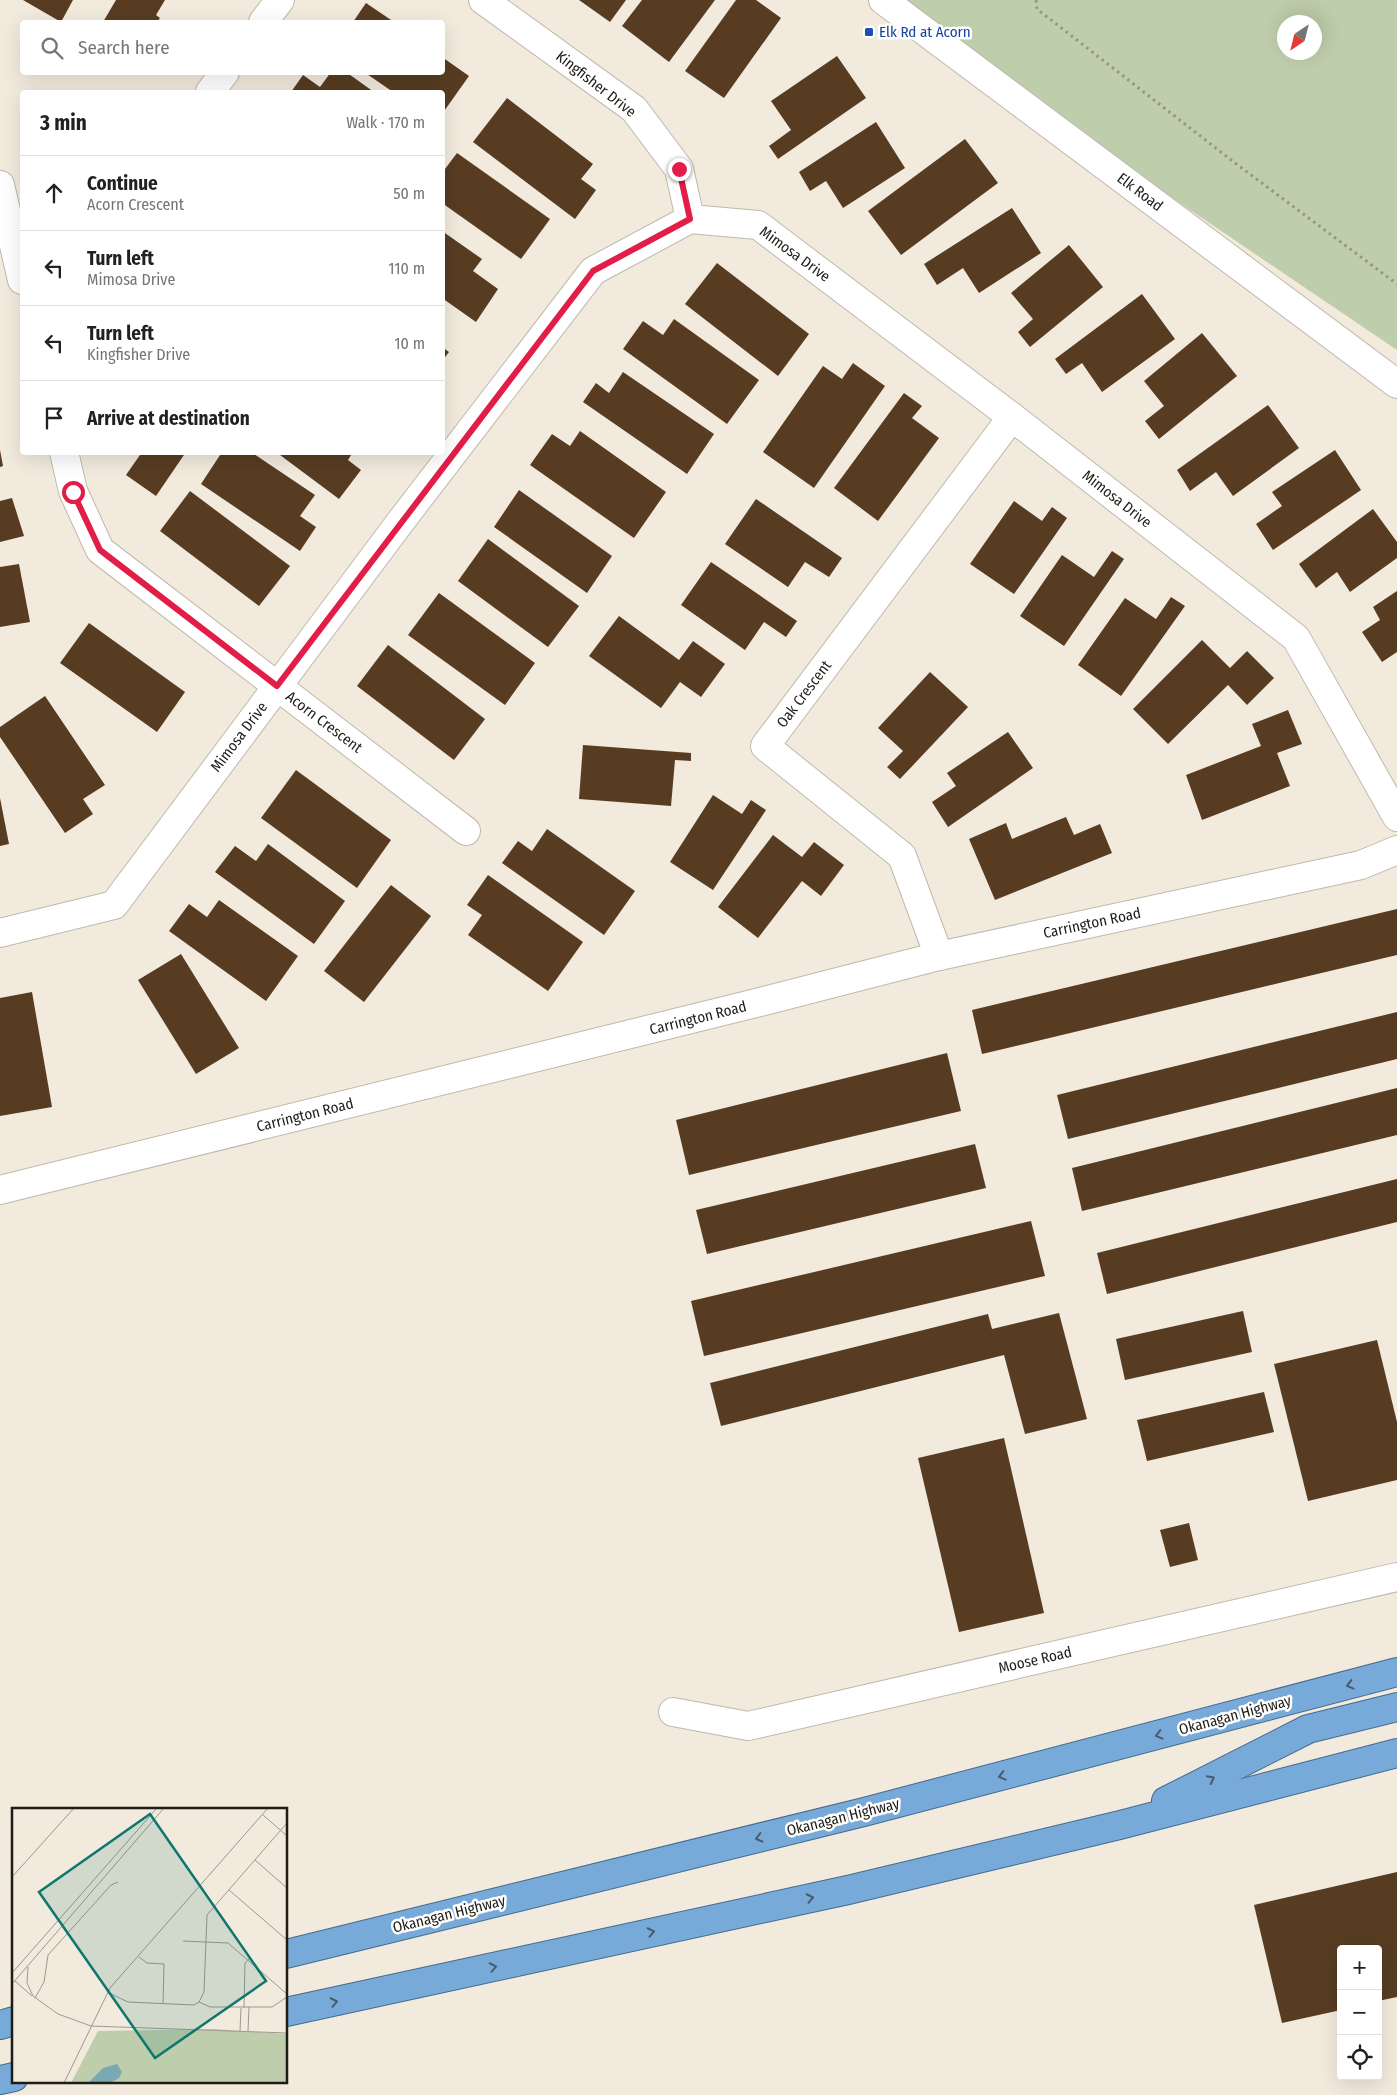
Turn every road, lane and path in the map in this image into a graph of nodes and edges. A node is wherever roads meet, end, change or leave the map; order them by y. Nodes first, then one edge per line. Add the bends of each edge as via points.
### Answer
1 (280, 0) edge
2 (483, 0) edge
3 (884, 0) edge
4 (1036, 0) edge
5 (265, 20) edge
6 (223, 75) edge
7 (212, 90) edge
8 (0, 185) edge
9 (690, 219) junction
10 (20, 271) edge
11 (1397, 284) edge
12 (1397, 384) edge
13 (1012, 417) junction
14 (65, 455) edge
15 (277, 686) junction
16 (1397, 818) edge
17 (466, 831) dead end
18 (1397, 850) edge
19 (0, 933) edge
20 (939, 956) junction
21 (0, 1190) edge
22 (1397, 1577) edge
23 (1397, 1672) edge
24 (1397, 1707) edge
25 (672, 1712) dead end
26 (1397, 1753) edge
27 (1120, 1825) junction
28 (288, 1954) edge
29 (288, 2012) edge

1 - 5 street
2 - 9 street, Kingfisher Drive via 634,109 679,169
3 - 12 street, Elk Road
4 - 11 path via 1037,9
6 - 7 street
8 - 10 street
9 - 13 street, Mimosa Drive via 758,226
9 - 15 street, Mimosa Drive via 593,271
13 - 16 street, Mimosa Drive via 1296,638
13 - 20 street, Oak Crescent via 765,746 902,856
14 - 15 street, Acorn Crescent via 73,492 100,550
15 - 17 street, Acorn Crescent
15 - 19 street, Mimosa Drive via 114,905
18 - 20 street, Carrington Road via 1361,865
20 - 21 street, Carrington Road
22 - 25 street, Moose Road via 748,1726
23 -> 28 highway, Okanagan Highway via 864,1812
27 -> 24 highway via 1308,1729
26 - 27 highway
29 -> 27 highway via 848,1890

